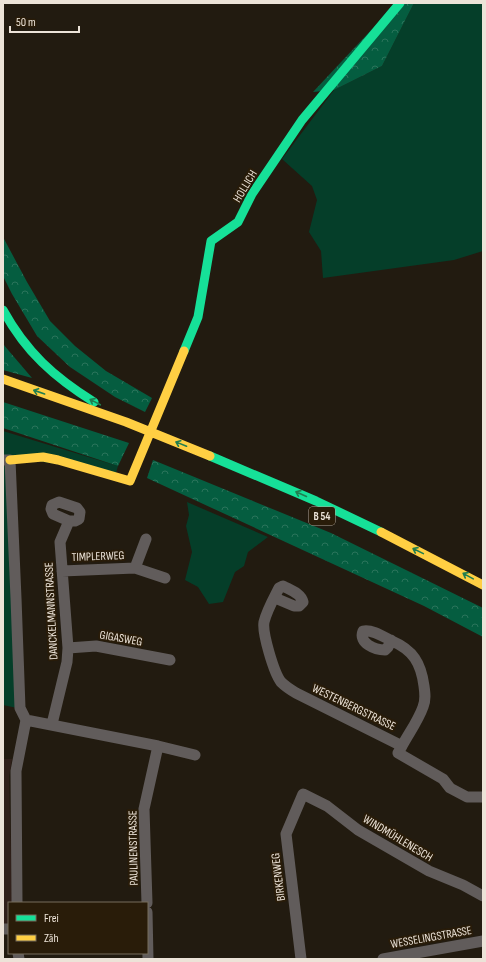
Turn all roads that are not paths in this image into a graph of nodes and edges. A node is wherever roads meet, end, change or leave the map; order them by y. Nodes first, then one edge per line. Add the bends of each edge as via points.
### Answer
1 (400, 3) edge
2 (3, 310) edge
3 (3, 380) edge
4 (3, 389) edge
5 (141, 428) junction
6 (6, 460) edge
7 (194, 460) dead end
8 (69, 521) dead end
9 (146, 539) dead end
10 (426, 566) dead end
11 (135, 568) junction
12 (62, 570) junction
13 (165, 578) dead end
14 (483, 585) edge
15 (483, 593) edge
16 (275, 598) dead end
17 (391, 640) dead end
18 (68, 648) junction
19 (170, 660) dead end
20 (26, 720) junction
21 (52, 724) junction
22 (158, 746) junction
23 (402, 746) junction
24 (195, 755) dead end
25 (304, 794) joint
26 (483, 797) edge
27 (483, 896) edge
28 (17, 902) edge
29 (147, 902) edge
30 (483, 941) edge
31 (301, 959) edge
32 (383, 959) edge

1 - 6 main road, HOLLICH via 302,120 252,194 238,222 211,241 198,317 130,481 43,457
5 -> 2 main road via 128,418 72,389 36,359 19,338
5 -> 3 main road, B 54
4 - 7 main road via 124,430
14 -> 5 main road, B 54 via 331,508 246,470
6 - 20 street via 16,590 20,708
8 - 12 street, DANCKELMANNSTRASSE via 60,542
9 - 11 street, TIMPLERWEG
10 - 15 main road
11 - 12 street, TIMPLERWEG
11 - 13 street, TIMPLERWEG
12 - 18 street, DANCKELMANNSTRASSE
16 - 23 street, WESTENBERGSTRASSE via 267,614 264,628 269,652 280,681 296,693
17 - 23 street via 407,648 415,658 424,682 423,707
18 - 19 street, GIGASWEG via 96,646
18 - 21 street, DANCKELMANNSTRASSE
20 - 21 street
20 - 28 street via 16,771
21 - 22 street
22 - 24 street
22 - 29 street, PAULINENSTRASSE via 144,809
23 - 26 street, WESTENBERGSTRASSE via 398,753 443,779 450,788 467,797
25 - 27 street, WINDMÜHLENESCH via 327,806 358,830 429,871
25 - 31 street, BIRKENWEG via 286,834
30 - 32 street, WESSELINGSTRASSE

